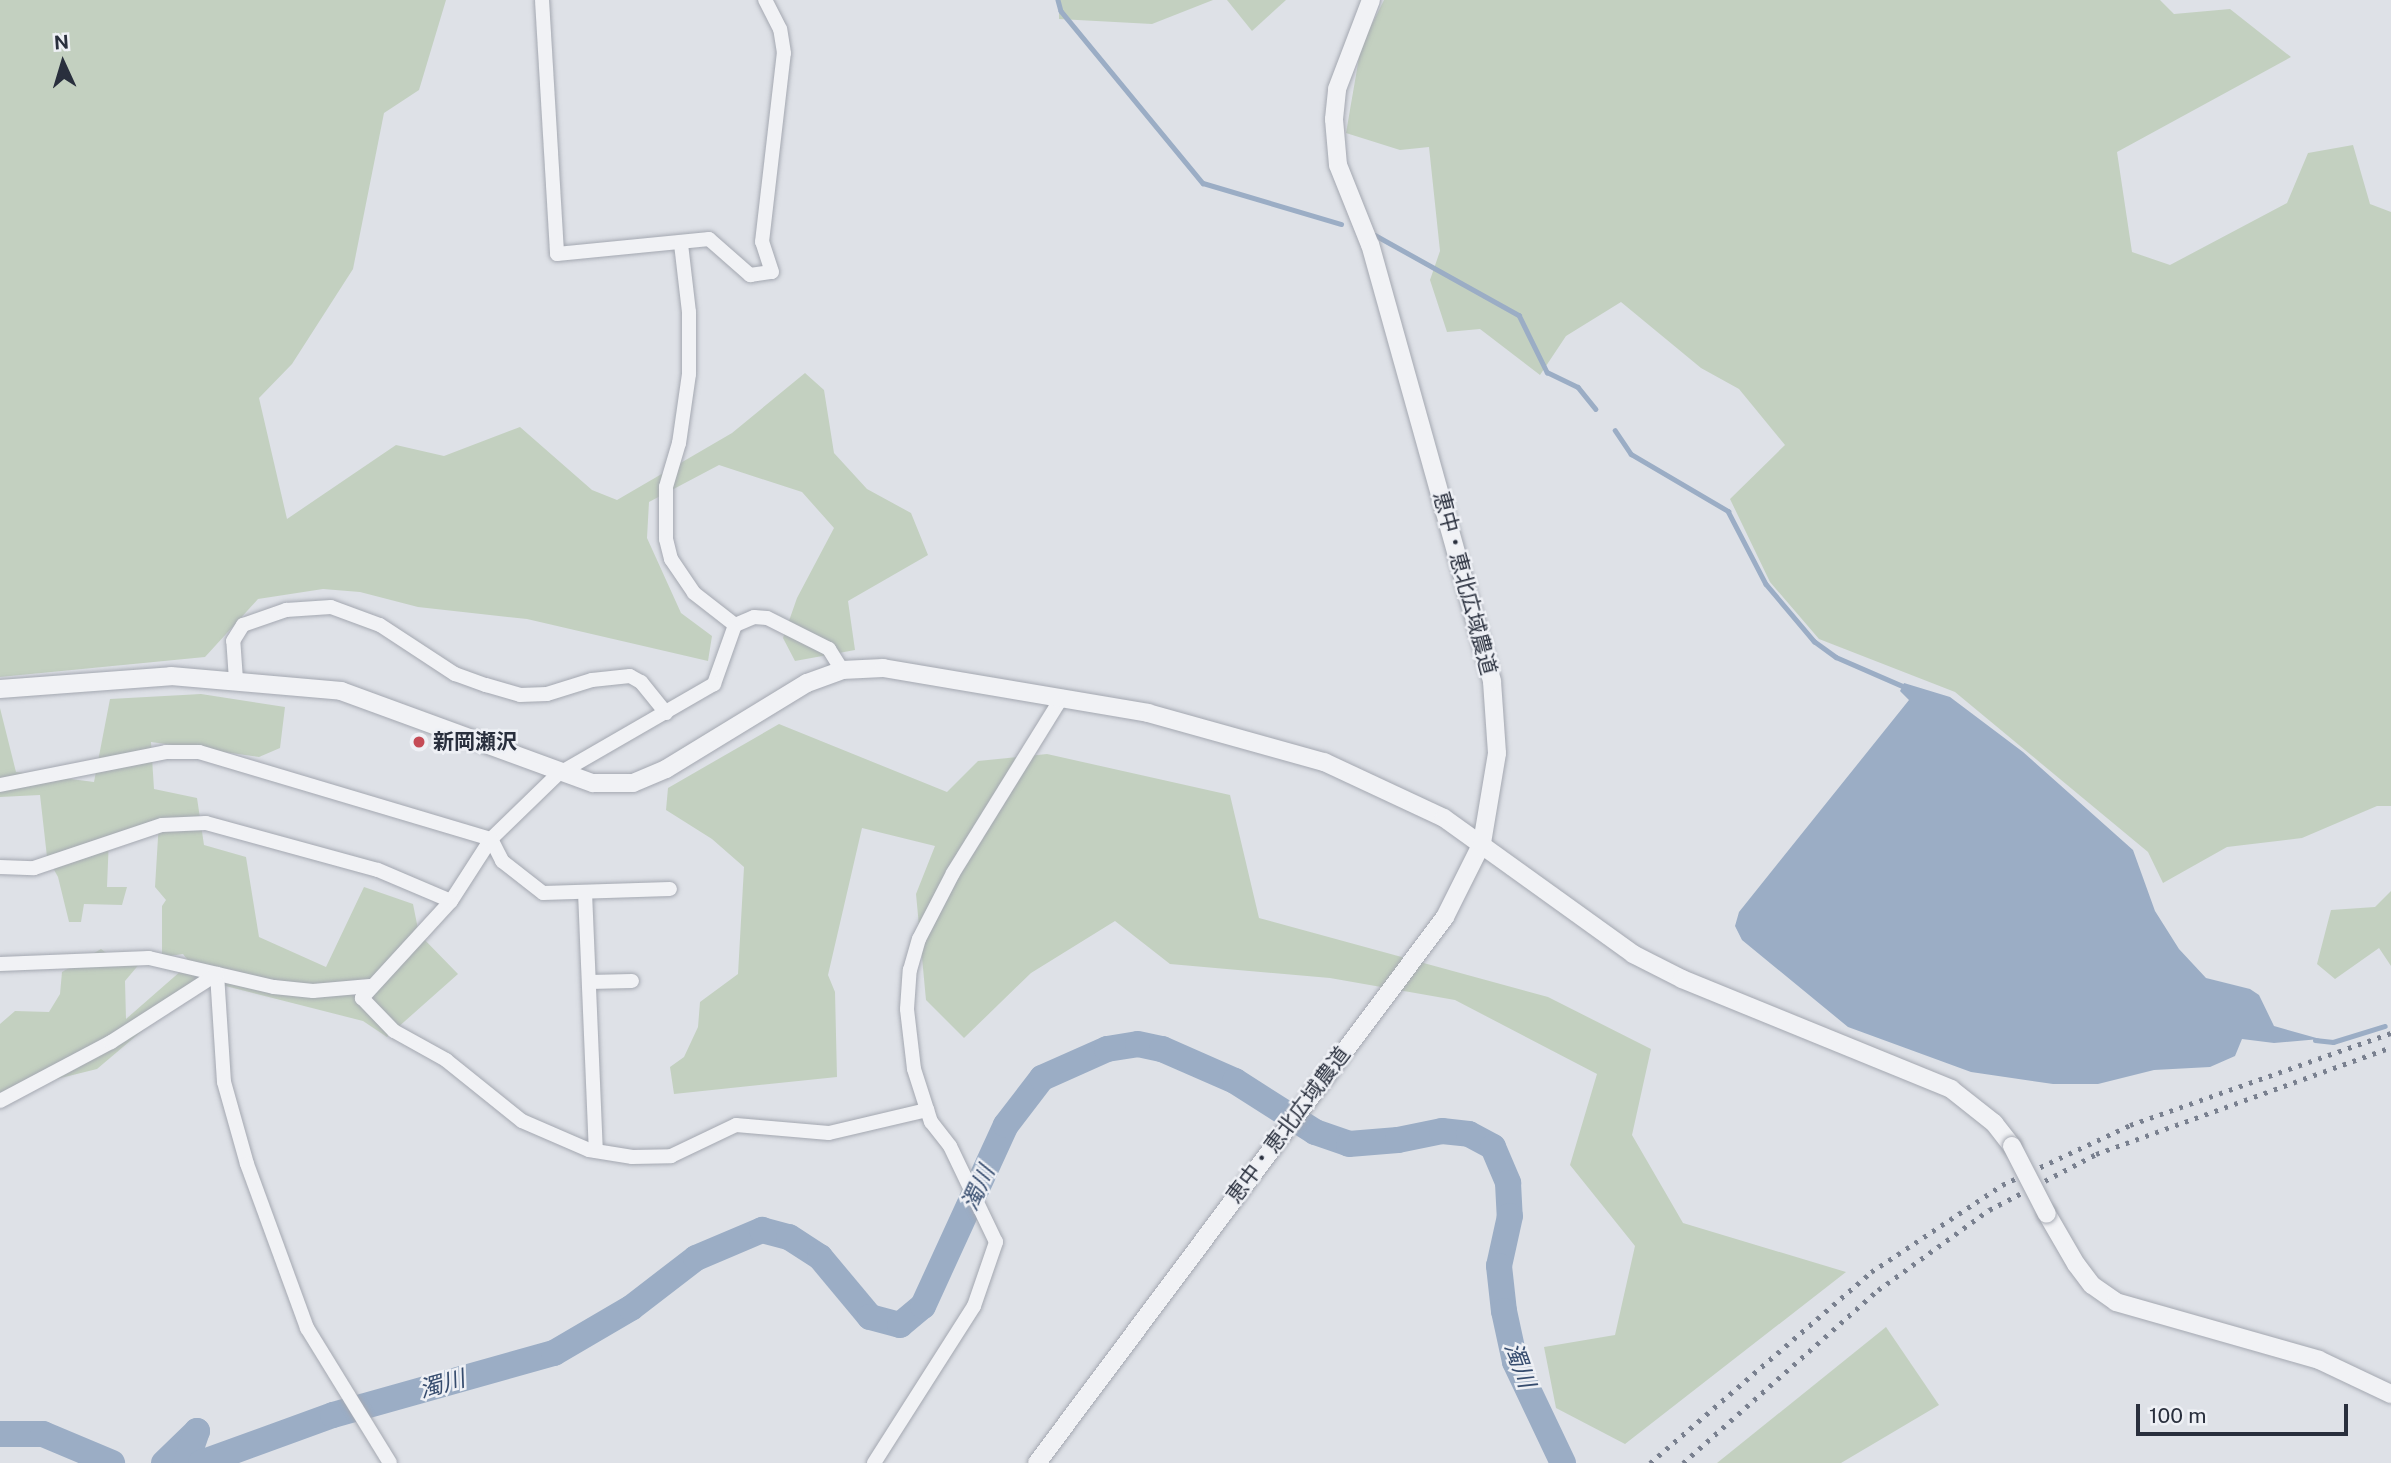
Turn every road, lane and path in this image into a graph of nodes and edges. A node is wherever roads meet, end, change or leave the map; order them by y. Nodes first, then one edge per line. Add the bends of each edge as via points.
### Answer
1 (542, 0) edge
2 (765, 0) edge
3 (1371, 0) edge
4 (681, 244) junction
5 (736, 625) junction
6 (842, 670) junction
7 (236, 680) junction
8 (0, 689) edge
9 (1062, 697) junction
10 (666, 713) junction
11 (558, 774) junction
12 (0, 785) edge
13 (491, 839) junction
14 (1482, 843) junction
15 (0, 867) edge
16 (670, 889) dead end
17 (585, 891) junction
18 (451, 901) junction
19 (0, 964) edge
20 (217, 974) junction
21 (632, 981) dead end
22 (589, 982) junction
23 (370, 986) junction
24 (0, 1101) edge
25 (927, 1110) junction
26 (596, 1151) junction
27 (2391, 1394) edge
28 (390, 1463) edge
29 (874, 1463) edge
30 (1037, 1463) edge

1 - 4 street via 557,254
2 - 4 street via 780,29 784,53 762,242 772,272 750,275 709,239
3 - 14 street, 恵中・恵北広域農道 via 1337,89 1338,164 1370,245 1492,681 1497,752
4 - 5 street via 689,374 679,443 666,487 666,539 671,559 694,593
5 - 6 street via 754,617 767,618 829,649
5 - 10 street via 714,684
6 - 9 street via 883,668
6 - 11 street via 807,683 666,769 633,783 593,783
7 - 8 street via 105,678
7 - 10 street via 233,640 243,625 286,610 331,607 380,625 455,674 486,685 520,695 547,694 592,680 631,676 642,682
7 - 11 street via 341,691
9 - 14 street via 1237,735 1324,762 1444,818
9 - 25 street via 953,873 919,939 910,970 907,1009 914,1069
10 - 11 street
11 - 13 street
12 - 13 street via 166,752 199,752
13 - 17 street via 502,861 543,893
13 - 18 street
14 - 27 street, bridge via 1633,954 1682,979 1951,1089 1994,1123 2012,1146 2084,1274 2116,1303 2319,1360
14 - 30 street, 恵中・恵北広域農道 via 1445,917
15 - 18 street via 34,868 186,821 378,870
16 - 17 street
17 - 22 street
18 - 23 street
19 - 20 street via 149,958
20 - 23 street via 313,991
20 - 24 street via 111,1042
20 - 28 street via 223,1082 233,1123 307,1328
21 - 22 street
22 - 26 street
23 - 26 street via 362,998 394,1031 446,1060 522,1121
25 - 26 street via 829,1133 736,1125 671,1156 632,1157
25 - 29 street via 950,1146 996,1242 974,1306

